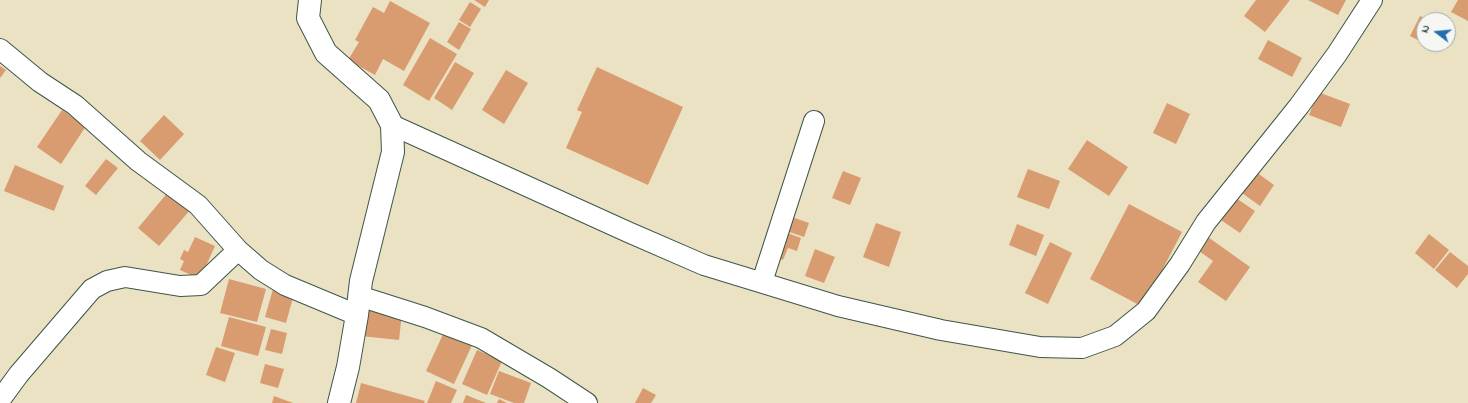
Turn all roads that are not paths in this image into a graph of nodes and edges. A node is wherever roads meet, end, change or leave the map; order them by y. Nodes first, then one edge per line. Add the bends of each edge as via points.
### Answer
1 (310, 0) edge
2 (1372, 0) edge
3 (0, 49) edge
4 (814, 120) dead end
5 (392, 125) junction
6 (238, 250) junction
7 (762, 282) junction
8 (358, 305) junction
9 (0, 400) edge
10 (339, 403) edge
11 (586, 403) edge

1 - 5 street via 308,18 326,53 379,100
2 - 7 street via 1338,54 1206,222 1146,311 1115,336 1082,348 1040,347 941,330 838,306
3 - 6 street via 40,82 75,105 138,161 198,205
4 - 7 street
5 - 7 street via 704,265
5 - 8 street via 393,152 361,280
6 - 8 street via 261,270 285,285
6 - 9 street via 201,285 180,286 125,277 107,280 92,289
8 - 10 street
8 - 11 street via 425,317 482,338

